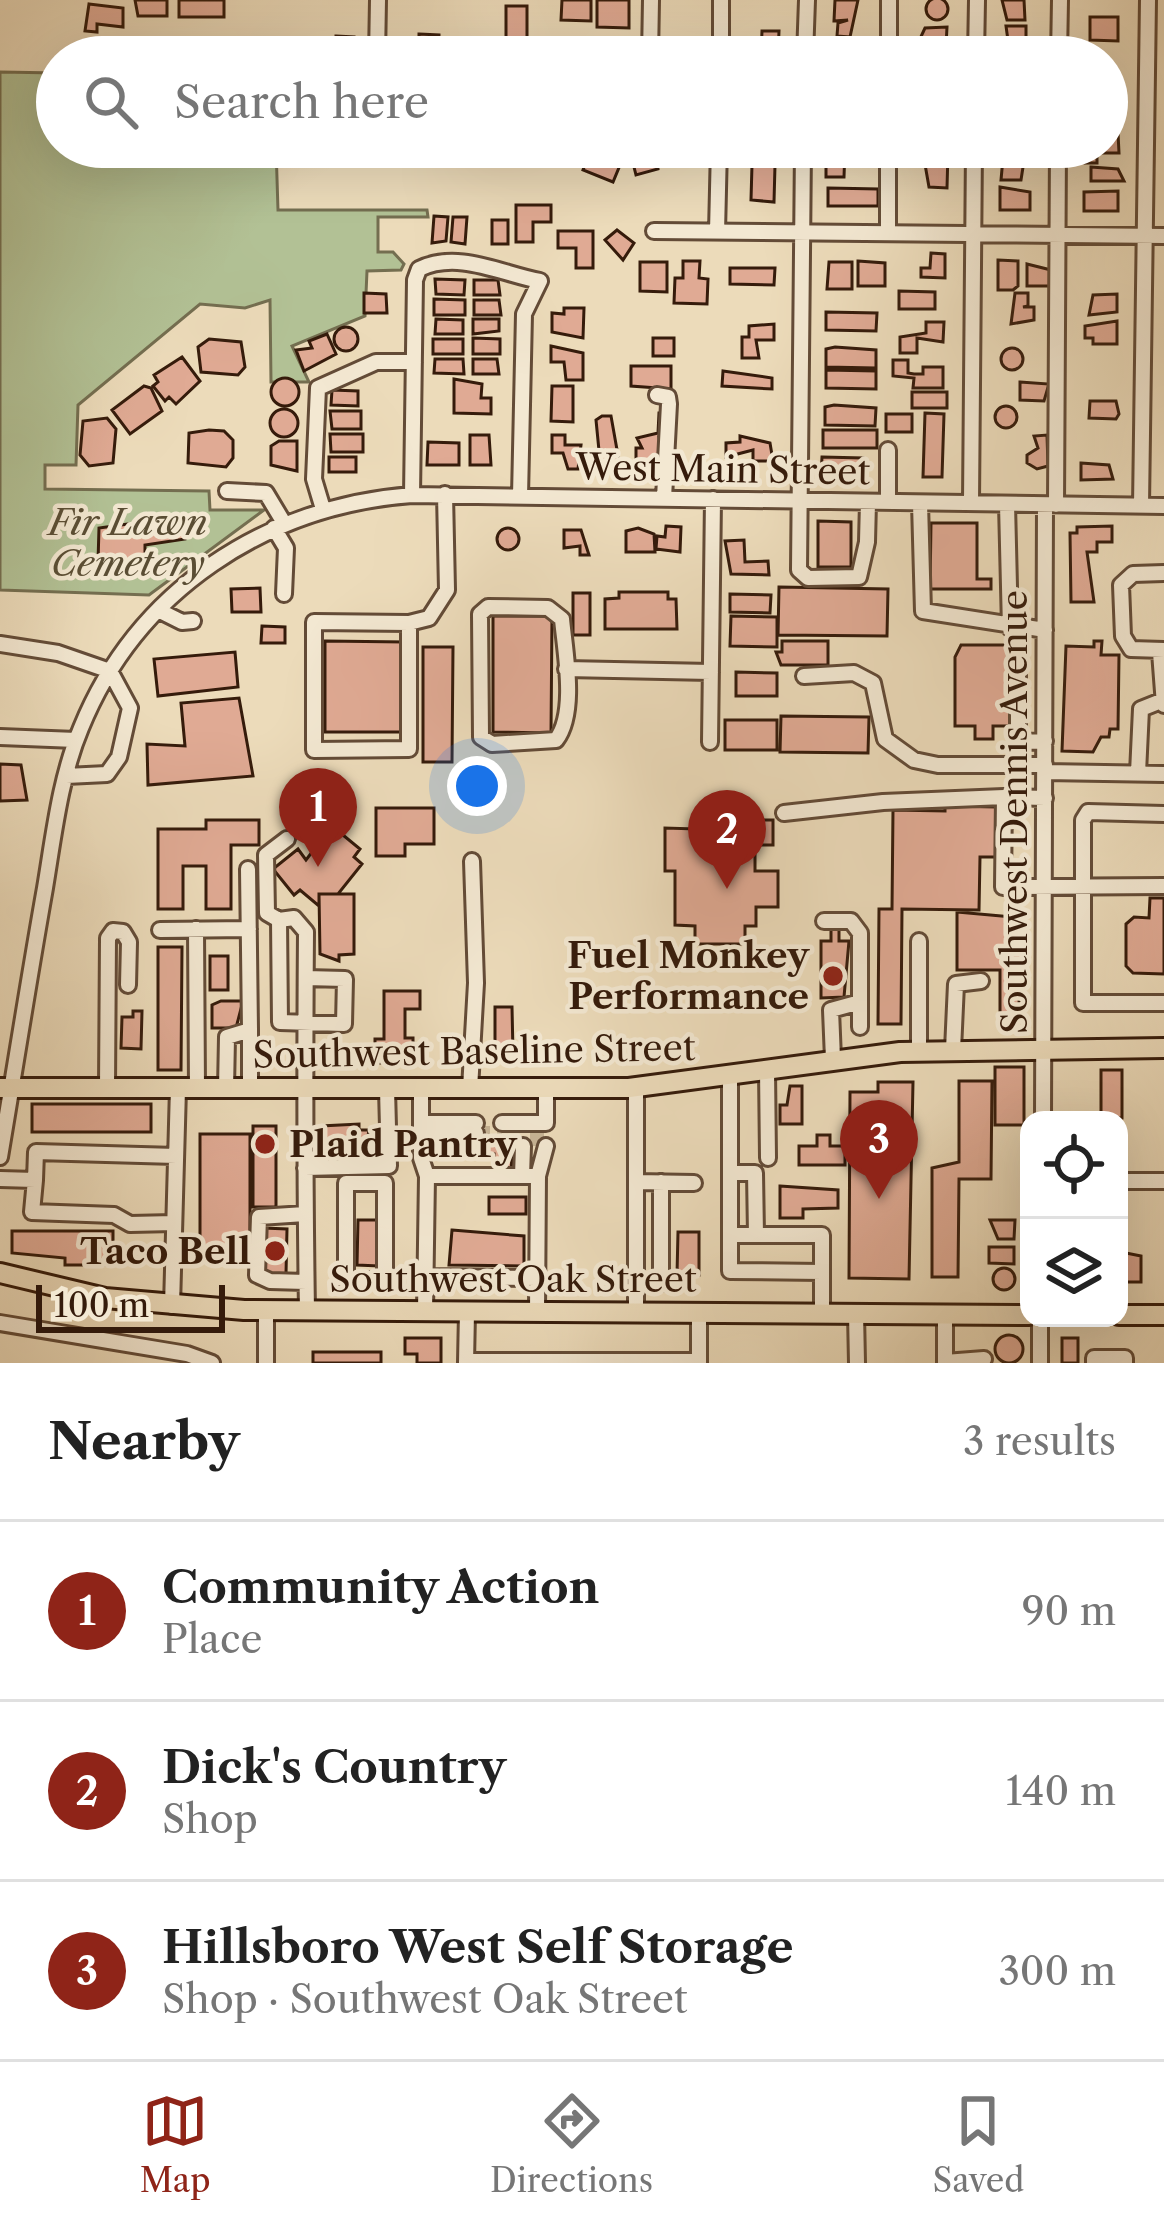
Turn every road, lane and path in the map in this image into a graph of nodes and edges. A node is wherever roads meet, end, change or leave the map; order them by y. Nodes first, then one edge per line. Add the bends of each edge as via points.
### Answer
1 (378, 0) edge
2 (651, 0) edge
3 (721, 0) edge
4 (806, 0) edge
5 (890, 0) edge
6 (977, 0) edge
7 (1060, 0) edge
8 (1148, 0) edge
9 (377, 36) edge
10 (650, 36) edge
11 (721, 36) edge
12 (805, 36) edge
13 (889, 36) edge
14 (976, 36) edge
15 (1059, 36) edge
16 (719, 168) edge
17 (803, 168) edge
18 (888, 168) edge
19 (974, 168) edge
20 (1058, 168) edge
21 (654, 230) dead end
22 (717, 232) junction
23 (801, 232) junction
24 (888, 232) junction
25 (972, 234) junction
26 (1057, 235) junction
27 (1142, 236) junction
28 (1164, 236) edge
29 (414, 362) junction
30 (657, 395) dead end
31 (889, 450) dead end
32 (227, 490) dead end
33 (446, 494) junction
34 (412, 495) junction
35 (520, 496) junction
36 (664, 498) junction
37 (713, 499) junction
38 (799, 500) junction
39 (868, 502) junction
40 (888, 502) junction
41 (920, 503) junction
42 (971, 503) junction
43 (1006, 504) junction
44 (1050, 505) junction
45 (1141, 506) junction
46 (1164, 506) edge
47 (323, 509) junction
48 (279, 525) junction
49 (1164, 573) edge
50 (284, 594) dead end
51 (158, 610) junction
52 (193, 620) dead end
53 (409, 623) junction
54 (1010, 628) junction
55 (1045, 630) junction
56 (0, 644) edge
57 (1018, 647) dead end
58 (1162, 651) edge
59 (566, 669) junction
60 (110, 671) junction
61 (711, 672) junction
62 (804, 676) dead end
63 (1162, 703) edge
64 (0, 737) edge
65 (76, 740) junction
66 (1045, 741) junction
67 (710, 742) dead end
68 (1045, 768) junction
69 (1138, 773) junction
70 (1164, 774) edge
71 (66, 776) junction
72 (1004, 797) junction
73 (1045, 798) junction
74 (784, 813) dead end
75 (1164, 814) edge
76 (287, 839) dead end
77 (472, 861) dead end
78 (248, 869) dead end
79 (1045, 885) junction
80 (1083, 885) junction
81 (1164, 886) edge
82 (279, 920) junction
83 (824, 921) dead end
84 (196, 929) junction
85 (249, 929) junction
86 (160, 930) dead end
87 (920, 941) dead end
88 (305, 978) junction
89 (981, 981) dead end
90 (128, 985) dead end
91 (860, 1002) junction
92 (1164, 1003) edge
93 (305, 1023) junction
94 (860, 1028) dead end
95 (250, 1030) junction
96 (1044, 1048) junction
97 (1164, 1048) edge
98 (953, 1050) junction
99 (919, 1051) junction
100 (832, 1059) junction
101 (767, 1070) junction
102 (730, 1076) junction
103 (636, 1087) junction
104 (6, 1088) edge
105 (107, 1088) junction
106 (187, 1089) junction
107 (226, 1089) junction
108 (250, 1089) junction
109 (304, 1089) junction
110 (387, 1089) junction
111 (421, 1089) junction
112 (470, 1089) junction
113 (546, 1089) junction
114 (1043, 1111) edge
115 (421, 1128) junction
116 (476, 1128) tunnel mouth
117 (176, 1156) junction
118 (0, 1157) edge
119 (768, 1158) dead end
120 (304, 1168) junction
121 (730, 1173) junction
122 (367, 1175) junction
123 (427, 1176) junction
124 (530, 1176) junction
125 (0, 1180) edge
126 (35, 1180) junction
127 (1128, 1181) edge
128 (1164, 1181) edge
129 (636, 1182) junction
130 (661, 1182) junction
131 (694, 1183) dead end
132 (305, 1214) junction
133 (174, 1223) junction
134 (730, 1235) junction
135 (756, 1235) junction
136 (822, 1272) junction
137 (0, 1273) edge
138 (426, 1277) junction
139 (537, 1277) junction
140 (380, 1280) junction
141 (306, 1282) junction
142 (636, 1283) junction
143 (172, 1306) junction
144 (266, 1310) junction
145 (307, 1311) junction
146 (380, 1311) junction
147 (425, 1312) junction
148 (467, 1312) junction
149 (537, 1312) junction
150 (636, 1313) junction
151 (699, 1313) junction
152 (822, 1313) junction
153 (856, 1313) junction
154 (945, 1314) junction
155 (1020, 1315) edge
156 (1128, 1315) edge
157 (1164, 1315) edge
158 (0, 1323) edge
159 (1040, 1327) edge
160 (984, 1359) dead end
161 (466, 1362) edge
162 (601, 1362) edge
163 (699, 1362) edge
164 (212, 1363) edge
165 (266, 1363) edge
166 (857, 1363) edge
167 (1040, 1363) edge
168 (1094, 1363) edge
169 (1125, 1363) edge

1 - 9 street
2 - 10 street
3 - 11 street
4 - 12 street
5 - 13 street
6 - 14 street
7 - 15 street
8 - 27 street
16 - 22 street
17 - 23 street
18 - 24 street
19 - 25 street
20 - 26 street, Southwest Dennis Avenue
21 - 22 street
22 - 23 street
23 - 24 street
23 - 38 street
24 - 25 street
25 - 26 street
25 - 42 street
26 - 27 street
26 - 44 street, Southwest Dennis Avenue
27 - 28 street
27 - 45 street
29 - 34 street
29 - 35 street via 419,269 494,265 540,281 524,314
29 - 47 street via 376,362 318,388 314,479
30 - 36 street via 669,404
31 - 40 street
32 - 48 street via 266,493
33 - 34 street, West Main Street
33 - 35 street, West Main Street
33 - 53 street via 446,590 429,618
34 - 47 street, West Main Street
35 - 36 street, West Main Street
36 - 37 street, West Main Street
37 - 38 street, West Main Street
37 - 61 street
38 - 39 street, West Main Street
38 - 39 street via 799,570 808,578 859,577
39 - 40 street, West Main Street
40 - 41 street, West Main Street
41 - 42 street, West Main Street
41 - 54 street via 923,611
42 - 43 street, West Main Street
43 - 44 street, West Main Street
43 - 54 street
44 - 45 street, West Main Street
44 - 55 street, Southwest Dennis Avenue
45 - 46 street, West Main Street
47 - 48 street, West Main Street
48 - 50 street
48 - 51 street, West Main Street via 214,561
49 - 58 street via 1133,574 1121,585 1131,649
51 - 52 street
51 - 60 street, West Main Street
53 - 53 street via 314,622 314,750 409,749
54 - 55 street
55 - 66 street, Southwest Dennis Avenue
56 - 60 street
57 - 66 street via 1018,742
58 - 63 street
59 - 59 street via 557,611 483,609 481,737 492,744 556,740
59 - 61 street
60 - 65 street, West Main Street
60 - 71 street via 130,708 118,757 107,774
61 - 67 street
62 - 68 street via 854,673 873,683 885,739 914,760
63 - 69 street via 1141,709
64 - 65 street
65 - 71 street, West Main Street
66 - 68 street, Southwest Dennis Avenue
68 - 69 street
68 - 73 street, Southwest Dennis Avenue
69 - 70 street
71 - 104 street, West Main Street
72 - 73 street
72 - 74 street
72 - 79 street via 1003,887
73 - 79 street, Southwest Dennis Avenue
75 - 80 street via 1088,812
76 - 82 street via 266,854 267,913
77 - 112 street
78 - 85 street
79 - 80 street
79 - 96 street, Southwest Dennis Avenue
80 - 81 street
80 - 92 street via 1083,1003
82 - 88 street via 294,918 306,932
82 - 93 street via 280,1022
83 - 91 street via 856,925
84 - 85 street
84 - 86 street
84 - 106 street
85 - 95 street
87 - 99 street
88 - 93 street
88 - 93 street via 345,979 344,1024
89 - 98 street via 956,985
90 - 105 street via 129,942 113,932
91 - 94 street
91 - 100 street via 831,1010
93 - 109 street
95 - 107 street via 227,1037
95 - 108 street
96 - 97 highway, Southwest Baseline Street
96 - 98 highway, Southwest Baseline Street
96 - 114 street, Southwest Dennis Avenue
98 - 99 highway, Southwest Baseline Street
99 - 100 highway, Southwest Baseline Street
100 - 101 highway, Southwest Baseline Street
101 - 102 highway, Southwest Baseline Street
101 - 119 street
102 - 103 highway, Southwest Baseline Street
102 - 121 street
103 - 113 highway, Southwest Baseline Street
103 - 129 street
104 - 105 highway, Southwest Baseline Street
104 - 118 street, West Main Street
105 - 106 highway, Southwest Baseline Street
106 - 107 highway, Southwest Baseline Street
106 - 117 street
107 - 108 highway, Southwest Baseline Street
108 - 109 highway, Southwest Baseline Street
109 - 110 highway, Southwest Baseline Street
109 - 120 street
110 - 111 highway, Southwest Baseline Street
110 - 122 street via 388,1166
111 - 112 highway, Southwest Baseline Street
111 - 115 street
112 - 113 highway, Southwest Baseline Street
113 - 124 street via 528,1132
115 - 116 street
115 - 123 street
117 - 126 street via 36,1152
117 - 133 street
120 - 122 street
120 - 132 street
121 - 134 street
121 - 135 street via 755,1173
122 - 140 street via 385,1183
122 - 140 street via 346,1183 346,1280
123 - 124 street
123 - 138 street
124 - 139 street
125 - 126 street
126 - 133 street via 32,1211
127 - 128 street
129 - 130 street
129 - 142 street
130 - 131 street
130 - 142 street via 661,1283
132 - 141 street
132 - 141 street via 259,1217 257,1275
133 - 143 street
134 - 135 street
134 - 136 street via 730,1271
135 - 136 street via 822,1235
136 - 152 street
137 - 143 highway, Southwest Oak Street
138 - 139 street
138 - 147 street
139 - 149 street
140 - 146 street
141 - 145 street
142 - 150 street
143 - 144 highway, Southwest Oak Street
144 - 145 highway, Southwest Oak Street
144 - 165 street
145 - 146 highway, Southwest Oak Street
146 - 147 highway, Southwest Oak Street
147 - 148 highway, Southwest Oak Street
148 - 149 highway, Southwest Oak Street
148 - 161 street
149 - 150 highway, Southwest Oak Street
150 - 151 highway, Southwest Oak Street
151 - 152 highway, Southwest Oak Street
151 - 163 street
152 - 153 highway, Southwest Oak Street
153 - 154 highway, Southwest Oak Street
153 - 166 street
154 - 155 highway, Southwest Oak Street
154 - 160 street via 945,1362
156 - 157 highway
158 - 164 street
159 - 167 street
161 - 162 street
162 - 163 street
168 - 169 street

